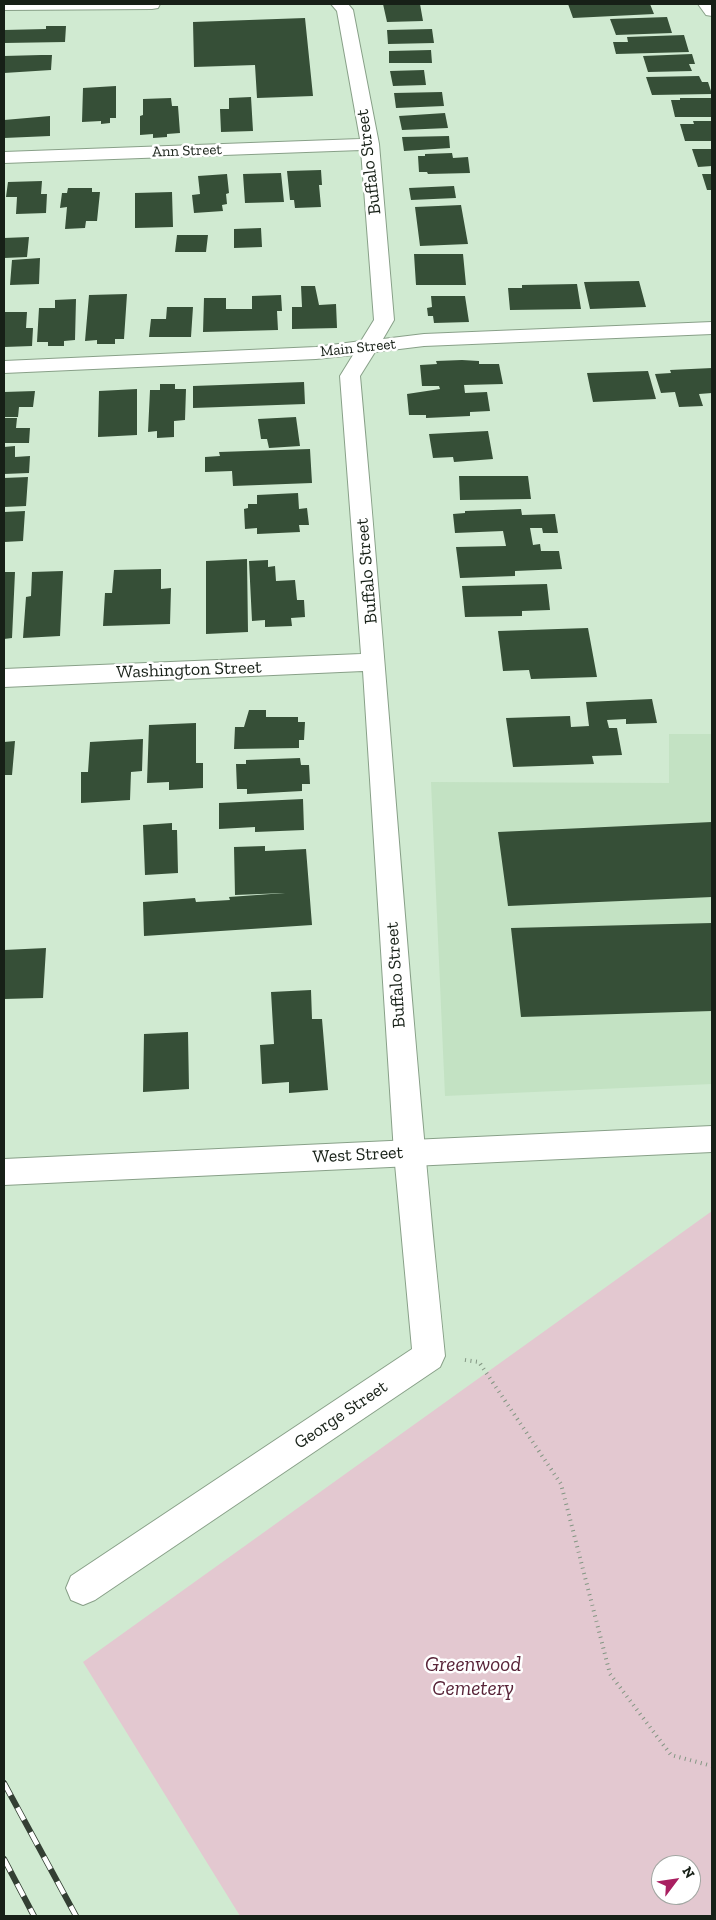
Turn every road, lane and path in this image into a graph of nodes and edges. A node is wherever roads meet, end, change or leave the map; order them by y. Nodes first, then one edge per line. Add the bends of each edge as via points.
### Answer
1 (152, 4) edge
2 (338, 4) edge
3 (706, 4) edge
4 (4, 5) edge
5 (39, 5) edge
6 (712, 11) edge
7 (370, 144) junction
8 (4, 158) edge
9 (712, 328) edge
10 (365, 348) junction
11 (4, 367) edge
12 (374, 662) junction
13 (4, 678) edge
14 (712, 1139) edge
15 (409, 1153) junction
16 (4, 1172) edge
17 (429, 1356) junction
18 (83, 1588) dead end
19 (712, 1766) edge

1 - 5 street
2 - 7 street, Buffalo Street via 345,10
3 - 6 street
4 - 5 street
7 - 8 street, Ann Street
7 - 10 street, Buffalo Street via 384,320
9 - 10 street, Main Street via 424,340
10 - 11 street, Main Street
10 - 12 street, Buffalo Street via 350,376
12 - 13 street, Washington Street
12 - 15 street, Buffalo Street
14 - 15 street, West Street
15 - 16 street, West Street
15 - 17 street
17 - 18 street, George Street
17 - 19 path via 479,1362 561,1484 610,1674 671,1755

